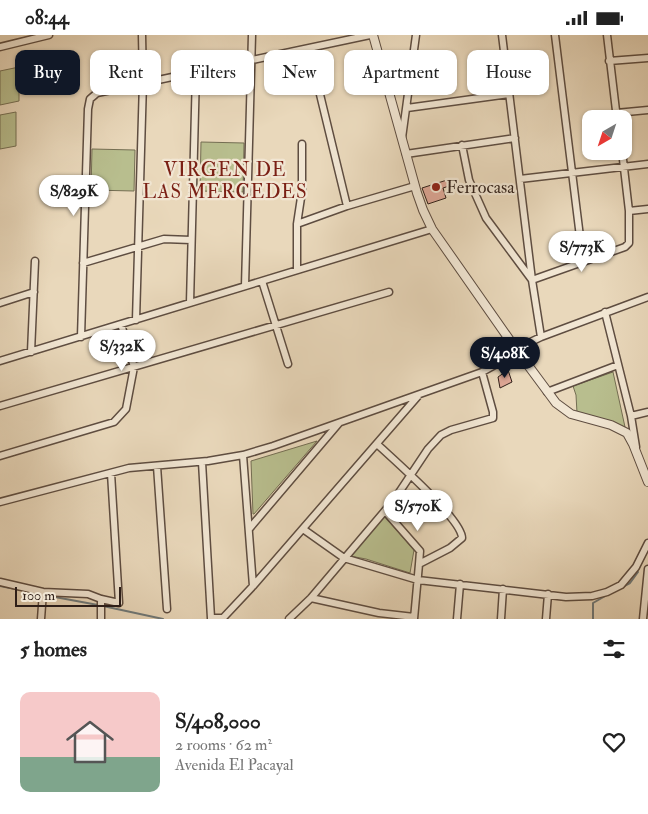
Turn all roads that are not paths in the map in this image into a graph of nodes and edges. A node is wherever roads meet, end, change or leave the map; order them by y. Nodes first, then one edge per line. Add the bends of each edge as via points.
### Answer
1 (49, 35) edge
2 (142, 35) edge
3 (252, 35) edge
4 (371, 35) edge
5 (416, 35) edge
6 (502, 35) edge
7 (555, 35) edge
8 (607, 35) edge
9 (0, 47) edge
10 (309, 49) junction
11 (143, 50) edge
12 (251, 50) edge
13 (504, 50) edge
14 (648, 58) edge
15 (254, 60) edge
16 (610, 61) junction
17 (95, 95) edge
18 (144, 95) edge
19 (195, 95) edge
20 (250, 95) edge
21 (503, 95) edge
22 (510, 95) edge
23 (407, 108) junction
24 (616, 110) edge
25 (648, 110) edge
26 (632, 113) edge
27 (402, 138) junction
28 (515, 138) junction
29 (302, 144) dead end
30 (462, 145) junction
31 (406, 154) junction
32 (623, 160) edge
33 (648, 164) edge
34 (624, 166) junction
35 (572, 173) junction
36 (520, 179) junction
37 (415, 186) junction
38 (347, 206) junction
39 (648, 209) edge
40 (629, 211) junction
41 (297, 224) junction
42 (432, 229) junction
43 (192, 240) junction
44 (138, 247) junction
45 (35, 261) dead end
46 (583, 261) junction
47 (84, 263) junction
48 (297, 270) junction
49 (532, 280) junction
50 (262, 281) junction
51 (245, 286) junction
52 (34, 292) junction
53 (389, 292) dead end
54 (648, 297) edge
55 (0, 303) edge
56 (190, 303) junction
57 (604, 312) junction
58 (136, 320) junction
59 (121, 324) junction
60 (275, 325) junction
61 (81, 337) junction
62 (541, 337) junction
63 (516, 349) junction
64 (31, 352) junction
65 (0, 362) edge
66 (288, 364) dead end
67 (618, 365) junction
68 (134, 367) junction
69 (482, 372) junction
70 (547, 391) junction
71 (419, 395) junction
72 (0, 406) edge
73 (648, 412) edge
74 (631, 416) junction
75 (340, 423) junction
76 (377, 444) junction
77 (243, 455) junction
78 (0, 456) edge
79 (638, 458) junction
80 (202, 462) junction
81 (157, 466) junction
82 (111, 473) junction
83 (412, 476) junction
84 (648, 482) edge
85 (0, 502) edge
86 (385, 511) junction
87 (249, 529) junction
88 (303, 529) junction
89 (648, 543) edge
90 (344, 558) junction
91 (419, 564) junction
92 (648, 569) edge
93 (418, 579) junction
94 (0, 582) edge
95 (460, 585) junction
96 (253, 586) junction
97 (503, 589) junction
98 (43, 591) junction
99 (548, 594) junction
100 (311, 597) junction
101 (101, 599) junction
102 (167, 609) dead end
103 (414, 618) edge
104 (41, 619) edge
105 (101, 619) edge
106 (223, 619) edge
107 (289, 619) edge
108 (457, 619) edge
109 (501, 619) edge
110 (546, 619) edge
111 (643, 619) edge

1 - 9 street
2 - 11 street
3 - 12 street
4 - 10 street
4 - 27 street
5 - 23 street
6 - 13 street
7 - 35 street
8 - 16 street
10 - 15 street
10 - 38 street
14 - 16 street
16 - 24 street
17 - 47 street via 90,99
18 - 44 street
19 - 43 street
20 - 51 street
21 - 23 street
22 - 28 street
23 - 27 street
25 - 26 street
27 - 31 street
28 - 30 street
28 - 36 street
29 - 41 street via 302,191
30 - 31 street
30 - 49 street via 469,180 486,218
31 - 37 street
32 - 34 street
33 - 34 street
34 - 35 street
34 - 40 street
35 - 36 street
35 - 46 street
36 - 49 street
37 - 38 street
37 - 42 street via 422,211
38 - 41 street
39 - 40 street
40 - 46 street via 629,243
41 - 48 street
42 - 48 street
42 - 63 street
43 - 44 street via 164,239
43 - 56 street
44 - 47 street
44 - 58 street
45 - 52 street
46 - 49 street
47 - 61 street
48 - 50 street
49 - 62 street
50 - 51 street
50 - 60 street
51 - 56 street
52 - 55 street
52 - 64 street
53 - 60 street
54 - 57 street
56 - 58 street
57 - 62 street
57 - 67 street
58 - 59 street
59 - 61 street
59 - 68 street
60 - 66 street
60 - 68 street
61 - 64 street
62 - 63 street
63 - 69 street via 511,356
63 - 70 street
64 - 65 street
67 - 70 street
67 - 74 street
68 - 72 street
68 - 78 street via 126,409 114,422
69 - 71 street
69 - 83 street via 493,418 441,435 428,449
70 - 79 street via 563,410 623,430
71 - 75 street
71 - 76 street
73 - 74 street
74 - 79 street
75 - 77 street
75 - 87 street
76 - 83 street
76 - 88 street
77 - 80 street
77 - 87 street
79 - 84 street
80 - 81 street
80 - 106 street via 211,618
81 - 82 street
81 - 102 street
82 - 85 street
82 - 101 street via 118,603
83 - 86 street
83 - 91 street via 462,532 462,538 450,548
86 - 90 street
86 - 91 street via 420,551
87 - 96 street
88 - 90 street
88 - 96 street
89 - 99 street via 621,585 592,595 566,597
90 - 93 street
90 - 100 street
91 - 93 street
92 - 111 street
93 - 95 street
93 - 103 street
94 - 98 street
95 - 97 street
95 - 108 street
96 - 106 street
97 - 99 street
97 - 109 street
98 - 101 street via 88,594
98 - 104 street
99 - 110 street
100 - 103 street
100 - 107 street
101 - 105 street

